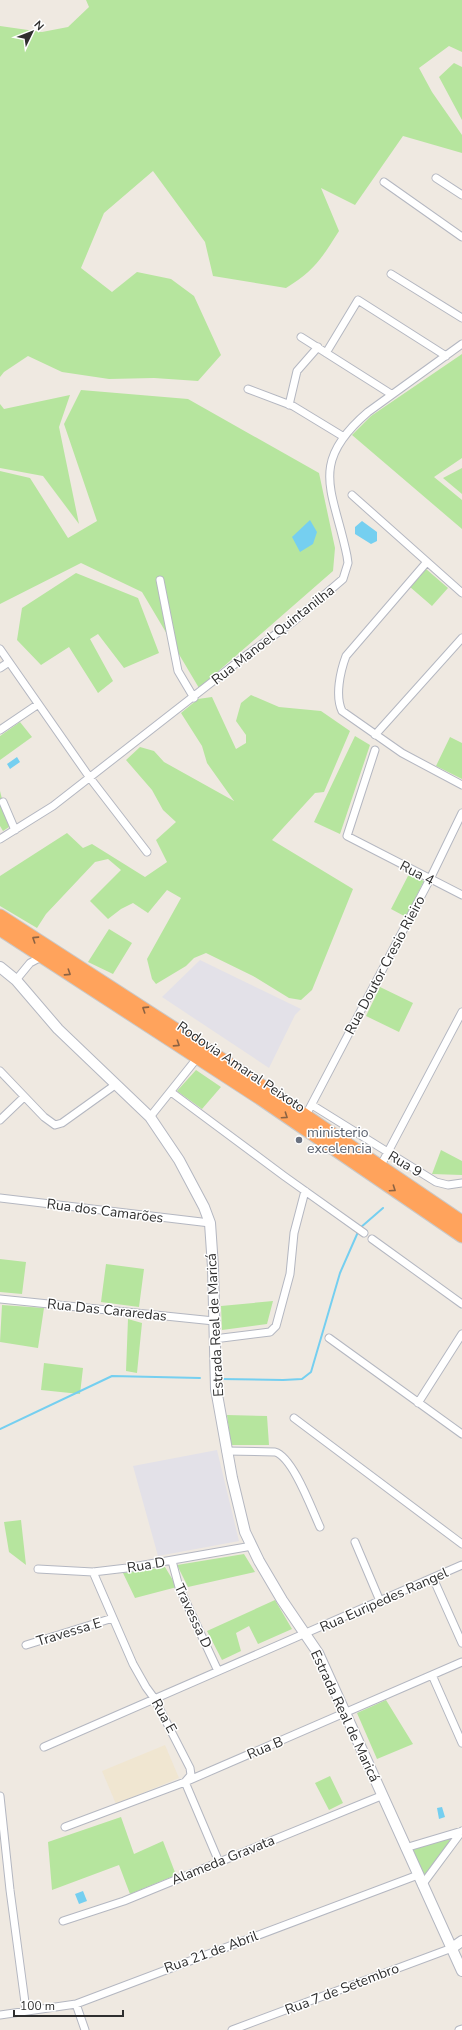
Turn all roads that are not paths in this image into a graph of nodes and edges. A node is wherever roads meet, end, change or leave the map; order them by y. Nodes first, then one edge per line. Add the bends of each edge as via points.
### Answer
1 (436, 178) dead end
2 (384, 182) dead end
3 (462, 195) edge
4 (462, 237) edge
5 (391, 274) dead end
6 (462, 318) edge
7 (301, 336) dead end
8 (462, 344) edge
9 (318, 348) junction
10 (326, 352) junction
11 (446, 356) junction
12 (248, 390) dead end
13 (391, 394) junction
14 (290, 405) junction
15 (344, 437) junction
16 (352, 495) dead end
17 (426, 563) junction
18 (160, 580) dead end
19 (462, 593) edge
20 (462, 638) edge
21 (0, 649) edge
22 (9, 662) junction
23 (0, 668) edge
24 (194, 698) junction
25 (37, 705) junction
26 (0, 730) edge
27 (376, 735) junction
28 (375, 750) dead end
29 (90, 778) junction
30 (462, 785) edge
31 (3, 802) dead end
32 (462, 813) edge
33 (15, 830) junction
34 (0, 839) edge
35 (147, 852) dead end
36 (430, 879) junction
37 (462, 895) edge
38 (0, 916) edge
39 (0, 929) edge
40 (38, 953) junction
41 (0, 967) edge
42 (16, 980) junction
43 (462, 1012) edge
44 (198, 1057) junction
45 (0, 1071) edge
46 (115, 1085) junction
47 (171, 1092) junction
48 (24, 1097) junction
49 (309, 1110) junction
50 (150, 1117) junction
51 (0, 1120) edge
52 (388, 1154) junction
53 (380, 1167) junction
54 (462, 1183) edge
55 (305, 1191) junction
56 (0, 1198) edge
57 (462, 1222) edge
58 (210, 1223) junction
59 (364, 1233) dead end
60 (462, 1236) edge
61 (372, 1239) dead end
62 (0, 1299) edge
63 (462, 1304) edge
64 (214, 1321) junction
65 (462, 1334) edge
66 (329, 1338) dead end
67 (214, 1339) junction
68 (418, 1403) junction
69 (294, 1418) dead end
70 (462, 1434) edge
71 (226, 1451) junction
72 (320, 1527) dead end
73 (355, 1542) dead end
74 (462, 1544) edge
75 (252, 1546) junction
76 (172, 1561) junction
77 (462, 1565) edge
78 (38, 1569) dead end
79 (93, 1572) junction
80 (433, 1578) junction
81 (380, 1601) junction
82 (113, 1618) junction
83 (305, 1635) junction
84 (462, 1643) edge
85 (26, 1645) dead end
86 (462, 1662) edge
87 (218, 1671) junction
88 (432, 1675) junction
89 (154, 1698) junction
90 (346, 1714) junction
91 (462, 1743) edge
92 (44, 1747) dead end
93 (185, 1782) junction
94 (0, 1796) edge
95 (381, 1796) junction
96 (65, 1827) dead end
97 (462, 1831) edge
98 (405, 1848) junction
99 (219, 1862) junction
100 (418, 1875) junction
101 (422, 1885) junction
102 (63, 1921) dead end
103 (462, 1941) edge
104 (452, 1948) junction
105 (462, 1969) edge
106 (76, 2004) junction
107 (26, 2010) junction
108 (0, 2015) edge
109 (462, 2029) edge
110 (85, 2030) edge
111 (232, 2030) edge
112 (459, 2030) edge

1 - 3 street
2 - 4 street
5 - 6 street
7 - 9 street
8 - 11 street, Rua Manoel Quintanilha
9 - 10 street
9 - 14 street via 297,371
10 - 11 street via 358,300
10 - 13 street
11 - 13 street, Rua Manoel Quintanilha
12 - 14 street
13 - 15 street, Rua Manoel Quintanilha via 355,422
14 - 15 street
15 - 24 street, Rua Manoel Quintanilha via 334,453 328,474 348,556 343,579 294,621
16 - 17 street
17 - 19 street
17 - 27 street via 354,647 343,664 338,696 342,711
18 - 24 street via 178,671
20 - 27 street
21 - 22 street
22 - 23 street
22 - 25 street
24 - 29 street, Rua Manoel Quintanilha
25 - 26 street
25 - 29 street
27 - 30 street via 424,766
28 - 36 street, Rua 4 via 347,836
29 - 33 street, Rua Manoel Quintanilha
29 - 35 street
31 - 33 street
32 - 36 street, Rua Doutor Cresio Rieiro
33 - 34 street, Rua Manoel Quintanilha
36 - 37 street, Rua 4
36 - 49 street, Rua Doutor Cresio Rieiro
49 -> 38 highway, Rodovia Amaral Peixoto
39 - 40 highway, Rodovia Amaral Peixoto
40 - 42 street
40 -> 44 highway, Rodovia Amaral Peixoto
41 - 42 main road, Estrada Real de Maricá
42 - 46 main road, Estrada Real de Maricá via 58,1029
43 - 52 street
44 - 47 street
44 -> 60 highway, Rodovia Amaral Peixoto
45 - 48 street
46 - 48 street via 58,1125 49,1122
46 - 50 main road, Estrada Real de Maricá
47 - 50 street
47 - 55 street
48 - 51 street
49 - 52 street, Rua 9
49 - 53 highway, Rodovia Amaral Peixoto
50 - 58 main road, Estrada Real de Maricá via 190,1178
52 - 53 street
52 - 54 street, Rua 9 via 436,1182 448,1185
53 - 57 highway, Rodovia Amaral Peixoto
55 - 59 street
55 - 67 street via 294,1233 290,1274 276,1326 270,1332
56 - 58 street, Rua dos Camarões
58 - 64 main road, Estrada Real de Maricá
61 - 63 street
62 - 64 street, Rua Das Cararedas
64 - 67 main road, Estrada Real de Maricá
65 - 68 street
66 - 68 street
67 - 71 main road, Estrada Real de Maricá via 216,1389
68 - 70 street
69 - 74 street
71 - 72 street via 275,1452 282,1455 302,1485
71 - 75 main road, Estrada Real de Maricá via 241,1518
73 - 81 street
75 - 76 street, Rua D
75 - 83 main road, Estrada Real de Maricá
76 - 79 street, Rua D
76 - 87 street, Travessa D via 179,1587
77 - 80 street, Rua Euripedes Rangel
78 - 79 street, Rua D
79 - 82 street, Rua E
80 - 81 street, Rua Euripedes Rangel
80 - 84 street
81 - 83 street, Rua Euripedes Rangel
82 - 85 street, Travessa E
82 - 89 street, Rua E via 133,1664
83 - 87 street, Rua Euripedes Rangel
83 - 90 main road, Estrada Real de Maricá via 318,1654
86 - 88 street, Rua B
87 - 89 street, Rua Euripedes Rangel
88 - 90 street, Rua B
88 - 91 street
89 - 92 street, Rua Euripedes Rangel
89 - 93 street, Rua E via 190,1768 191,1775
90 - 93 street, Rua B
90 - 95 main road, Estrada Real de Maricá
93 - 96 street, Rua B
93 - 99 street
94 - 107 street
95 - 98 main road, Estrada Real de Maricá
95 - 99 street, Alameda Gravata
97 - 98 street
97 - 101 street
98 - 100 main road, Estrada Real de Maricá
99 - 102 street, Alameda Gravata via 124,1901
100 - 101 main road, Estrada Real de Maricá
100 - 106 street, Rua 21 de Abril
101 - 104 main road, Estrada Real de Maricá
103 - 104 main road
104 - 105 main road, Estrada Real de Maricá
104 - 111 street, Rua 7 de Setembro
106 - 107 street, Rua 21 de Abril
106 - 110 street
107 - 108 street, Rua 21 de Abril
109 - 112 street

